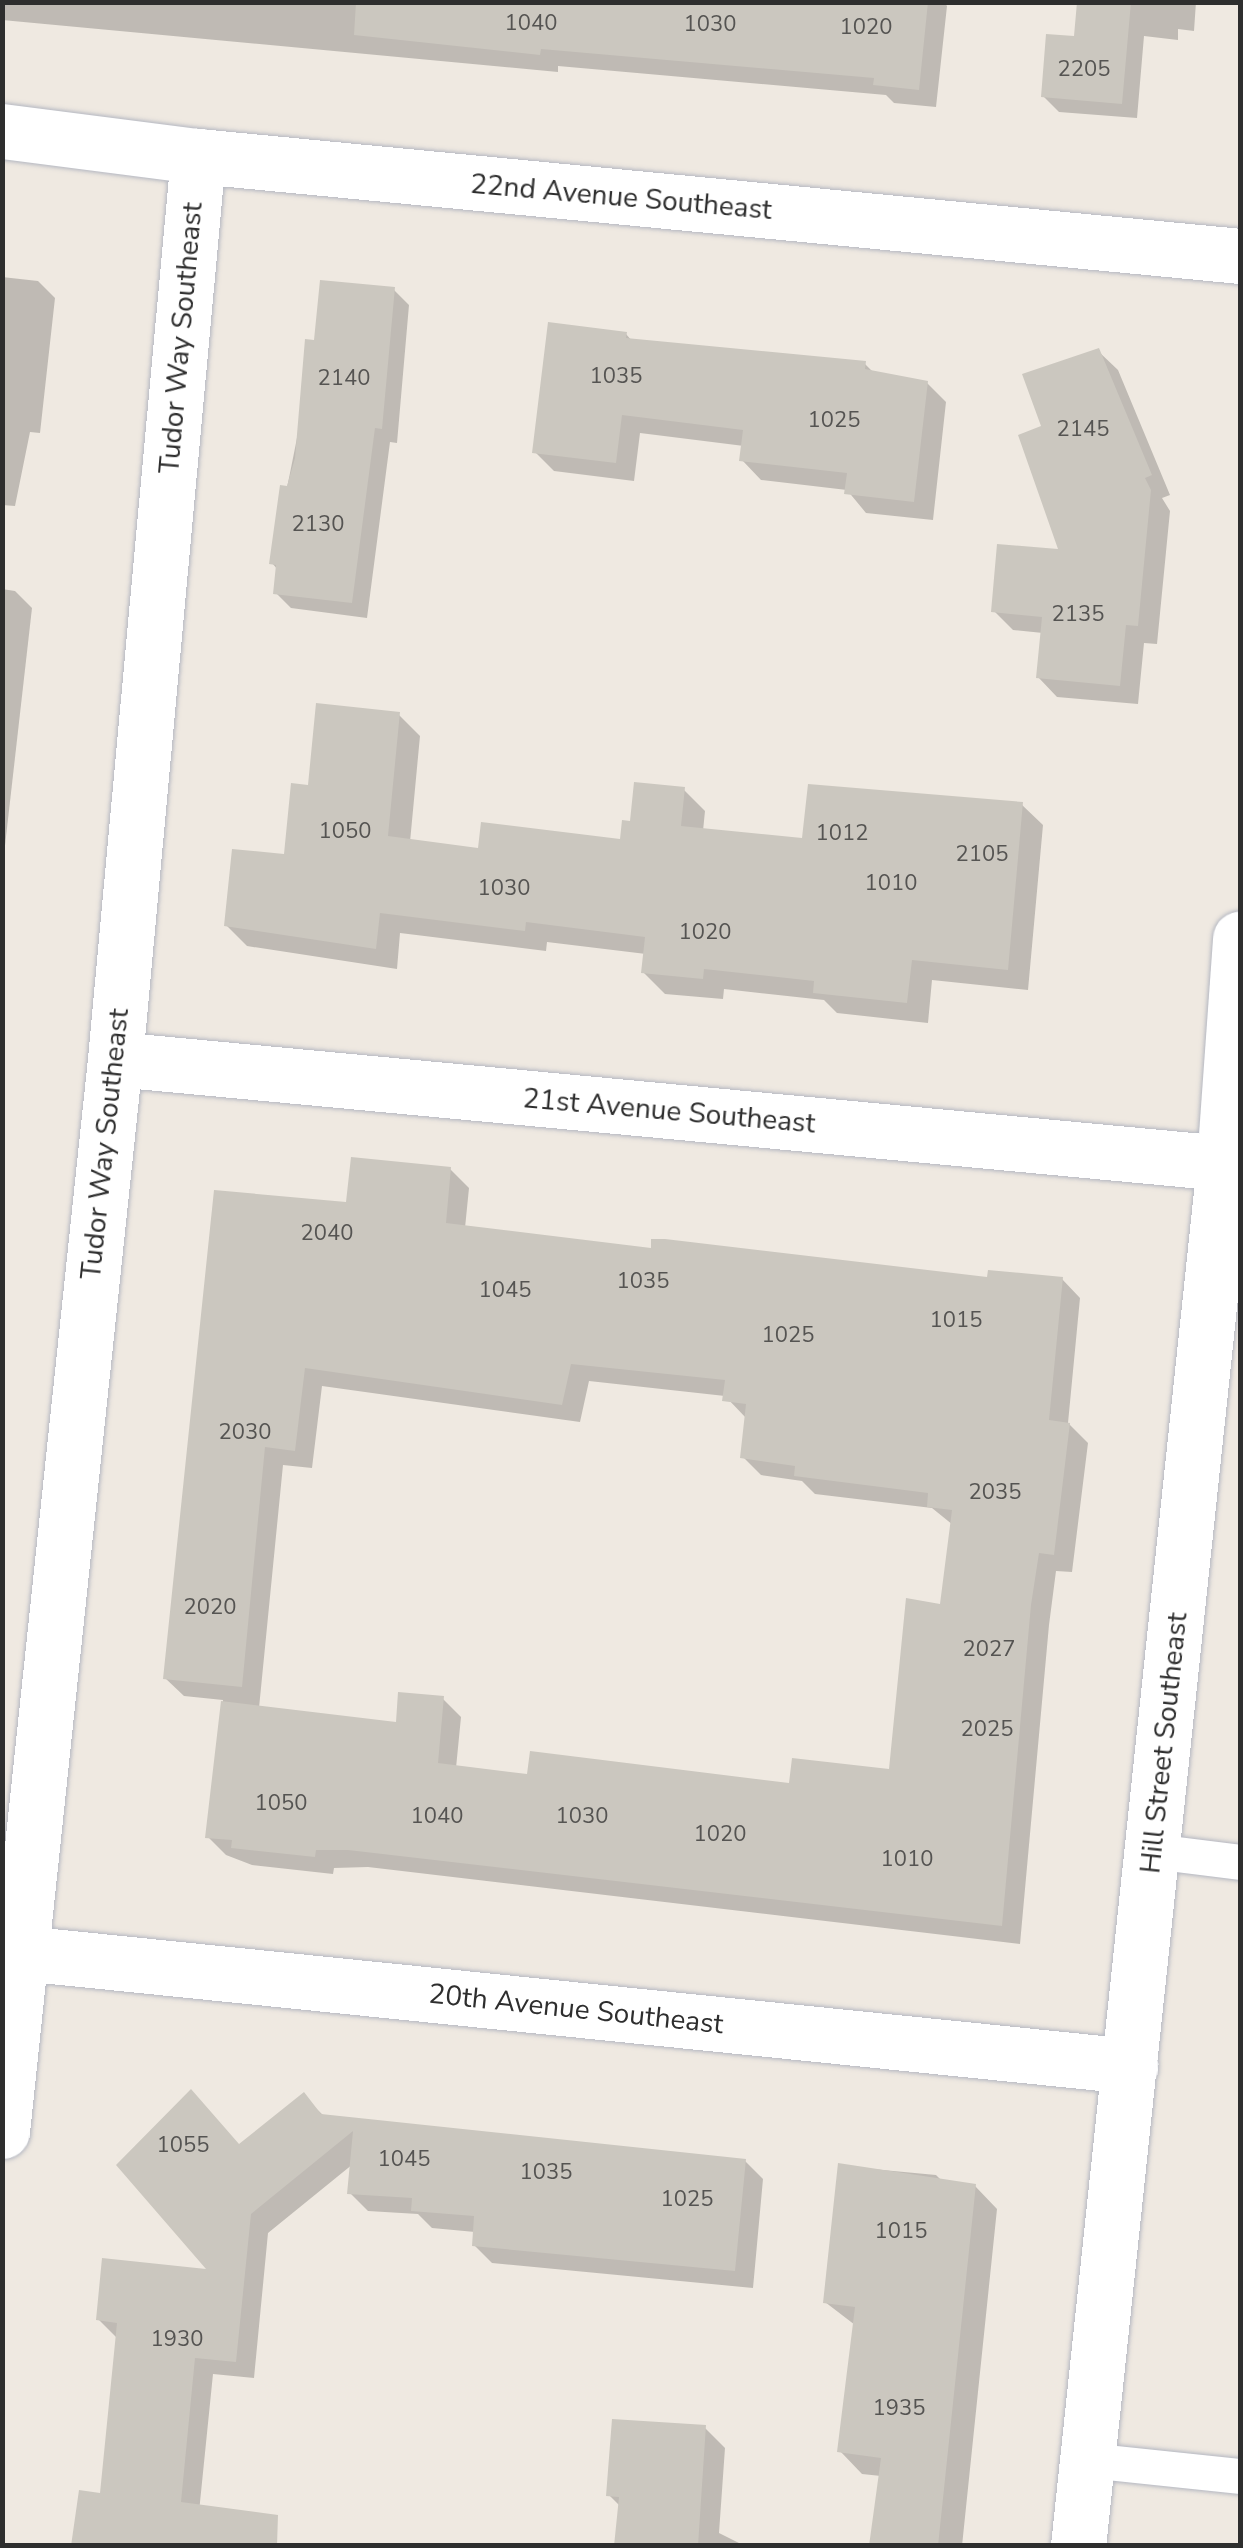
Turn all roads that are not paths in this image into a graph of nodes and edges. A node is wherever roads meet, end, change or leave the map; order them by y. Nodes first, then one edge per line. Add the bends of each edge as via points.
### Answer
1 (2, 131) edge
2 (198, 156) junction
3 (1240, 256) edge
4 (1240, 939) edge
5 (114, 1058) junction
6 (1228, 1186) edge
7 (1152, 1851) junction
8 (1240, 1862) edge
9 (22, 1953) junction
10 (1130, 2066) junction
11 (2, 2131) edge
12 (1087, 2460) junction
13 (1240, 2476) edge
14 (1078, 2546) edge

1 - 2 street, 22nd Avenue Southeast
2 - 3 street, 22nd Avenue Southeast
2 - 5 street, Tudor Way Southeast
4 - 6 street, Hill Street Southeast
5 - 6 street, 21st Avenue Southeast
5 - 9 street, Tudor Way Southeast
6 - 7 street, Hill Street Southeast
7 - 8 lane
7 - 10 street, Hill Street Southeast
9 - 10 street, 20th Avenue Southeast
9 - 11 street, Tudor Way Southeast
10 - 12 street, Hill Street Southeast
12 - 13 lane
12 - 14 street, Hill Street Southeast

